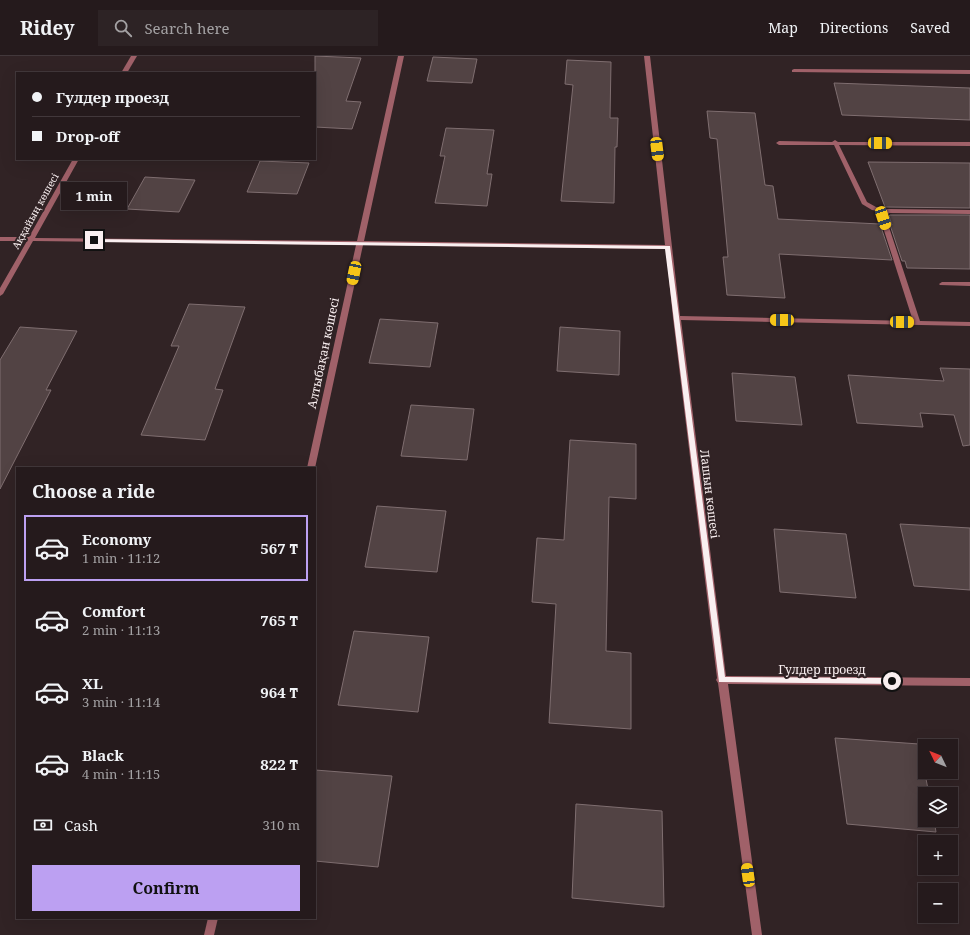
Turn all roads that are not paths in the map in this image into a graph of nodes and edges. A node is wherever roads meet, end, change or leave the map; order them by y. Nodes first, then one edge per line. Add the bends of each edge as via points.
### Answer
1 (134, 56) edge
2 (401, 56) edge
3 (647, 56) edge
4 (794, 71) dead end
5 (125, 72) edge
6 (970, 72) edge
7 (834, 142) junction
8 (778, 143) dead end
9 (970, 144) edge
10 (75, 160) edge
11 (887, 211) junction
12 (970, 212) edge
13 (0, 239) edge
14 (31, 240) junction
15 (361, 243) junction
16 (668, 247) junction
17 (942, 284) dead end
18 (970, 284) edge
19 (0, 294) edge
20 (676, 318) junction
21 (917, 323) junction
22 (970, 324) edge
23 (311, 467) edge
24 (721, 680) junction
25 (970, 682) edge
26 (213, 919) edge
27 (209, 935) edge
28 (757, 935) edge

1 - 5 street
2 - 15 street, Алтыбақан көшесі
3 - 16 street, Лашын көшесі
4 - 6 street
7 - 8 street
7 - 9 street
7 - 11 street via 864,203 874,209
10 - 14 street, Аққайың көшесі
11 - 12 street
11 - 21 street via 883,218
13 - 14 street
14 - 15 street
14 - 19 street, Аққайың көшесі
15 - 16 street
15 - 23 street, Алтыбақан көшесі
16 - 20 street, Лашын көшесі
17 - 18 street
20 - 21 street
20 - 24 street, Лашын көшесі
21 - 22 street
24 - 25 street, Гулдер проезд
24 - 28 street, Лашын көшесі
26 - 27 street

